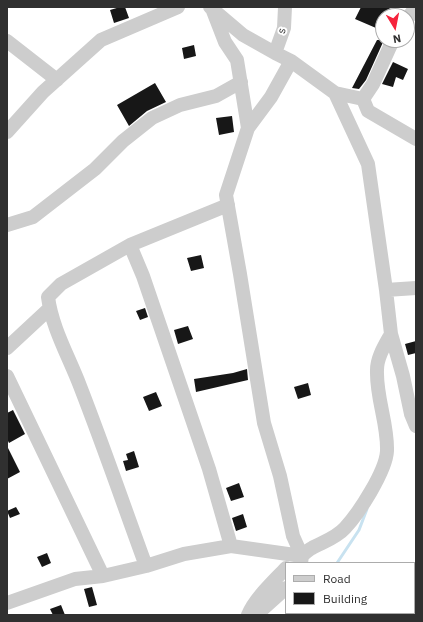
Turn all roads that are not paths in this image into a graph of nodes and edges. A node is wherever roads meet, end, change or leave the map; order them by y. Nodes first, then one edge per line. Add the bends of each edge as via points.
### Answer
1 (178, 7) edge
2 (285, 7) edge
3 (211, 8) edge
4 (7, 41) edge
5 (389, 48) edge
6 (275, 54) junction
7 (291, 61) junction
8 (56, 80) junction
9 (241, 82) junction
10 (335, 93) junction
11 (363, 99) junction
12 (248, 128) junction
13 (7, 132) edge
14 (416, 139) edge
15 (228, 205) junction
16 (7, 225) edge
17 (130, 244) junction
18 (416, 288) edge
19 (386, 290) junction
20 (49, 309) junction
21 (391, 334) junction
22 (7, 348) edge
23 (398, 358) junction
24 (7, 376) edge
25 (416, 387) edge
26 (416, 426) edge
27 (230, 546) junction
28 (298, 561) edge
29 (146, 566) junction
30 (285, 569) edge
31 (103, 576) junction
32 (285, 589) edge
33 (7, 602) edge
34 (248, 615) edge
35 (256, 615) edge

1 - 8 street via 101,40
2 - 6 street, s via 284,28
3 - 6 street via 243,35
3 - 9 street via 225,42 237,60
4 - 8 street
5 - 11 street
6 - 7 street
7 - 10 street
7 - 12 street via 271,97
8 - 13 street
9 - 12 street
9 - 16 street via 216,96 180,105 152,118 123,141 95,169 33,217
10 - 11 street
10 - 19 street via 368,164
11 - 14 street via 368,111
12 - 15 street via 226,195
15 - 17 street
15 - 28 street via 264,423 280,476
17 - 20 street via 60,284 48,297
17 - 27 street via 209,469
18 - 19 street
19 - 21 street
20 - 22 street
20 - 29 street via 80,385
21 - 23 street
21 - 28 street via 382,349 377,369 387,433 387,453 383,468 372,490 345,529 330,540 311,548
23 - 25 street
23 - 26 street
24 - 31 street
27 - 28 street
27 - 29 street via 184,554
29 - 31 street
30 - 34 street
31 - 33 street via 75,578
32 - 35 street

